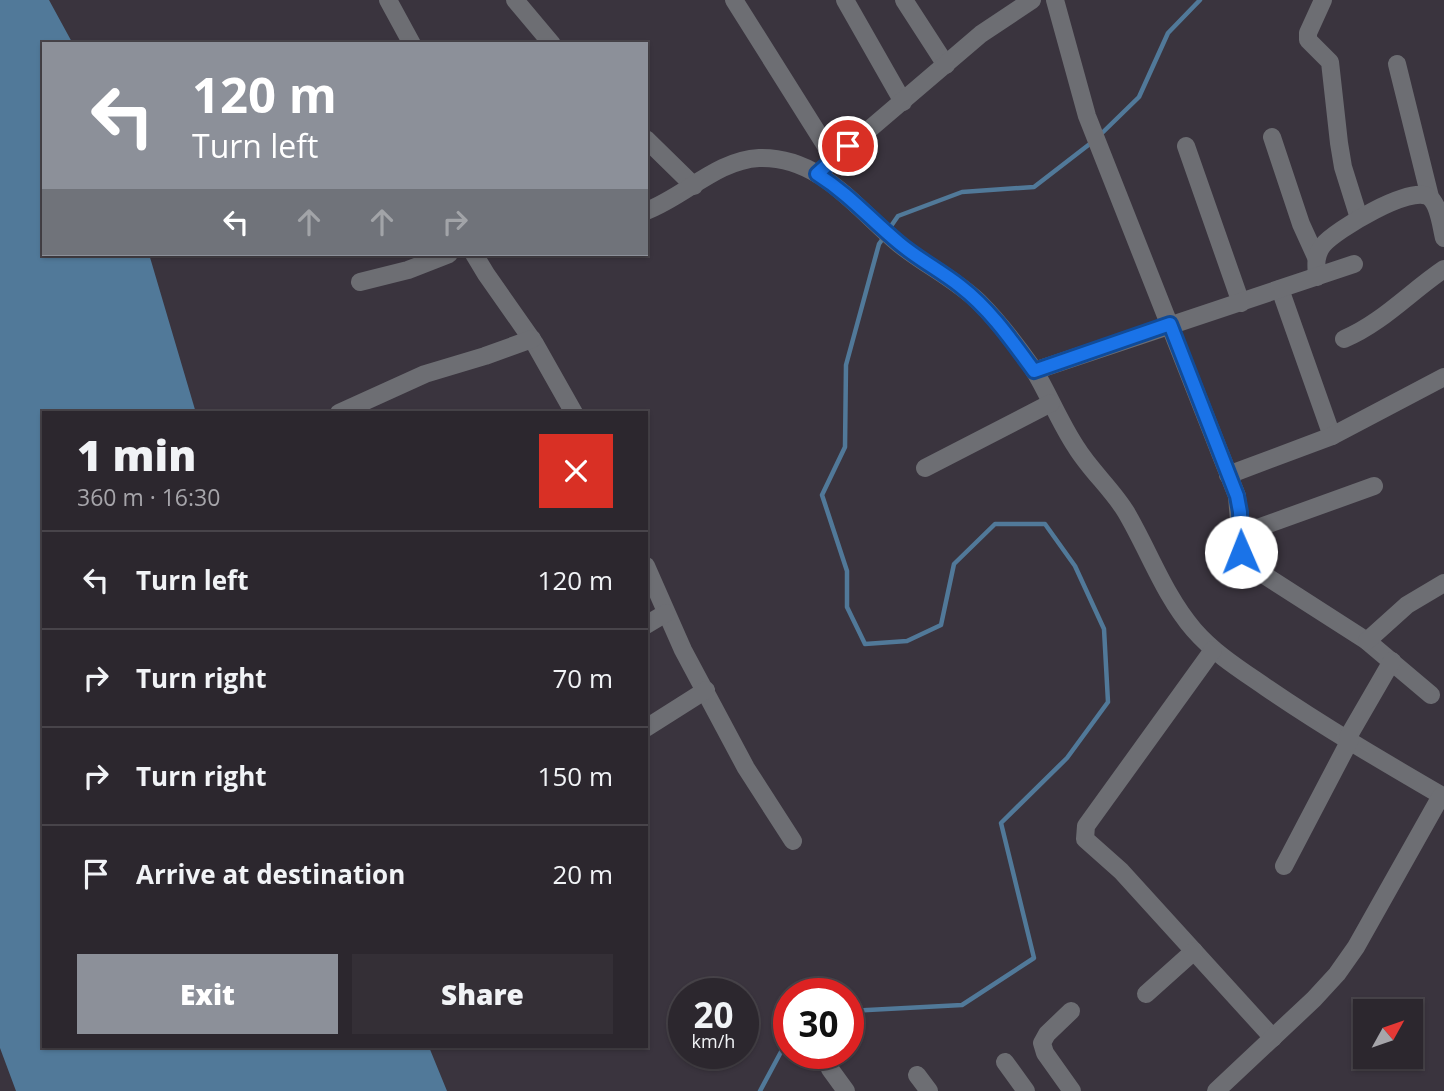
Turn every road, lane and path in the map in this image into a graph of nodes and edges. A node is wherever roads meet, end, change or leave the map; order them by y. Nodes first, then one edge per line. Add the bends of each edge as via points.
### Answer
1 (388, 0) edge
2 (515, 0) edge
3 (734, 0) edge
4 (845, 0) edge
5 (904, 0) edge
6 (1032, 0) edge
7 (1055, 0) edge
8 (1323, 0) edge
9 (411, 42) edge
10 (550, 42) edge
11 (1397, 64) dead end
12 (946, 65) junction
13 (903, 102) junction
14 (1272, 137) dead end
15 (648, 141) edge
16 (1186, 146) dead end
17 (834, 159) junction
18 (817, 174) junction
19 (694, 186) junction
20 (1430, 197) junction
21 (648, 210) edge
22 (1359, 218) junction
23 (1444, 238) edge
24 (444, 256) edge
25 (475, 256) edge
26 (1316, 257) junction
27 (1354, 264) dead end
28 (1444, 269) edge
29 (1317, 277) junction
30 (360, 282) dead end
31 (1280, 289) junction
32 (1241, 303) junction
33 (1170, 324) junction
34 (531, 339) junction
35 (1344, 339) dead end
36 (1034, 371) junction
37 (1444, 377) edge
38 (1051, 402) junction
39 (343, 411) edge
40 (573, 411) edge
41 (1332, 436) junction
42 (925, 468) dead end
43 (1228, 475) junction
44 (1374, 486) dead end
45 (1241, 534) junction
46 (648, 574) edge
47 (1444, 583) edge
48 (666, 613) junction
49 (648, 624) edge
50 (1367, 641) junction
51 (1213, 650) junction
52 (1392, 661) junction
53 (706, 690) junction
54 (1431, 695) dead end
55 (648, 727) edge
56 (1350, 740) junction
57 (1443, 797) edge
58 (793, 841) dead end
59 (1284, 866) dead end
60 (1194, 951) junction
61 (1146, 994) dead end
62 (1071, 1011) dead end
63 (1273, 1038) junction
64 (1004, 1062) dead end
65 (830, 1069) dead end
66 (917, 1075) dead end
67 (846, 1091) edge
68 (929, 1091) edge
69 (1026, 1091) edge
70 (1072, 1091) edge
71 (1216, 1091) edge

1 - 9 street
2 - 10 street
3 - 17 street
4 - 13 street
5 - 12 street
6 - 12 street
7 - 33 street via 1087,116
8 - 22 street via 1308,40 1330,62 1339,143
11 - 20 street
12 - 13 street
13 - 17 street
14 - 26 street
15 - 19 street
16 - 32 street
17 - 18 street
18 - 19 street via 780,159 756,158 720,169
18 - 36 street via 841,189 899,244 978,301
19 - 21 street
20 - 22 street via 1410,195
20 - 23 street
22 - 26 street via 1324,244
24 - 30 street
25 - 34 street
26 - 29 street
27 - 29 street
28 - 35 street via 1377,322
29 - 31 street
31 - 32 street
31 - 41 street
32 - 33 street
33 - 36 street
33 - 43 street
34 - 39 street via 425,374
34 - 40 street
36 - 38 street
37 - 41 street
38 - 42 street
38 - 51 street via 1084,461 1124,509 1154,569 1192,628
41 - 43 street
43 - 45 street via 1237,496
44 - 45 street
45 - 50 street via 1241,552 1247,564
46 - 48 street
47 - 50 street via 1407,605
48 - 49 street
48 - 53 street
50 - 52 street
51 - 56 street
51 - 60 street via 1086,826 1085,839
52 - 54 street
52 - 56 street
53 - 55 street
53 - 58 street via 760,793
56 - 57 street
56 - 59 street
57 - 63 street via 1337,974
60 - 61 street
60 - 63 street
62 - 70 street via 1042,1043
63 - 71 street
64 - 69 street
65 - 67 street
66 - 68 street

